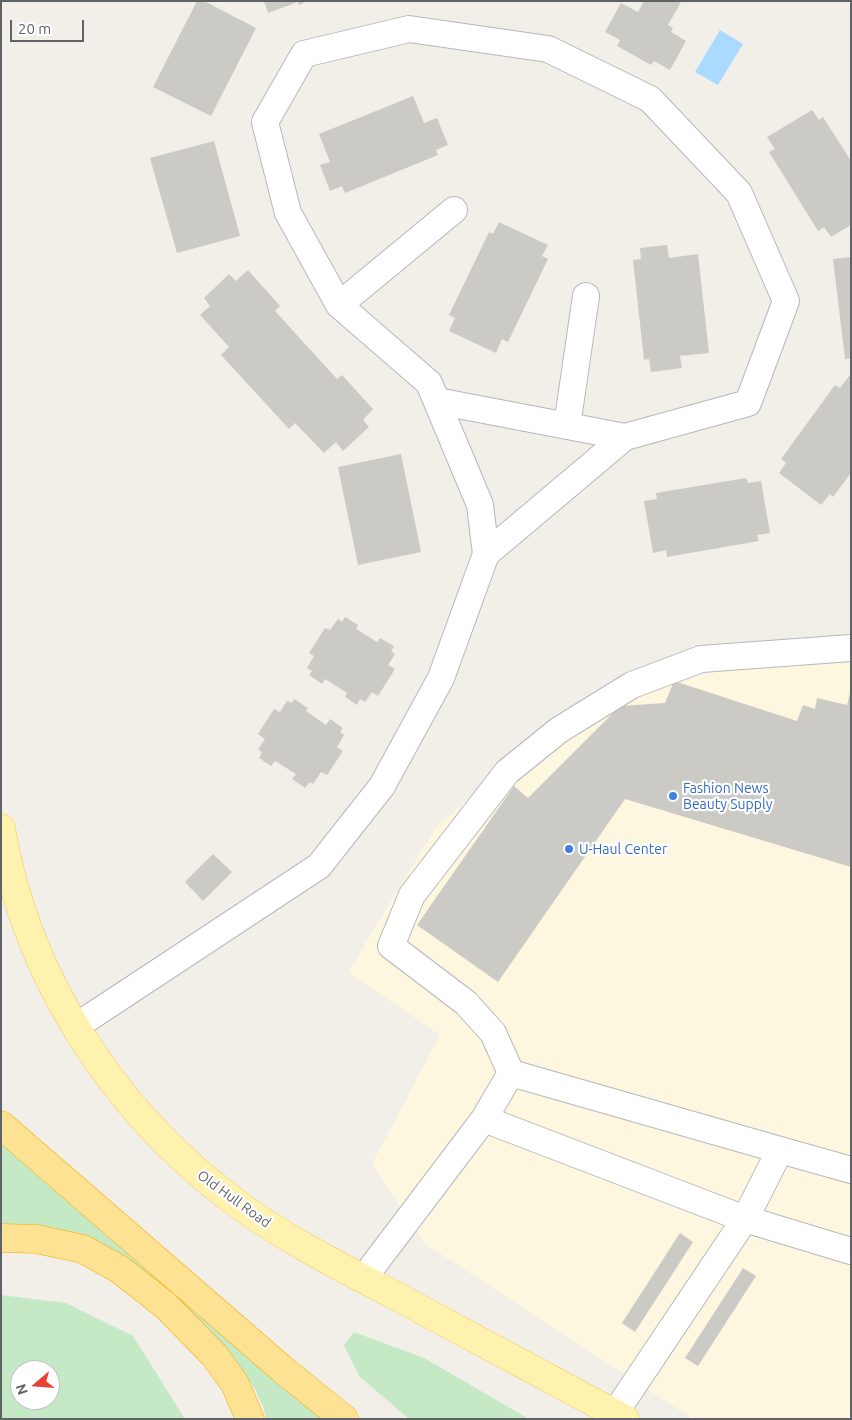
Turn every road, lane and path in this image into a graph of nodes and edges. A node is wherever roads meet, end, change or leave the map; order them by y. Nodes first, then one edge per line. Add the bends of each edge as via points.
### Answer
1 (454, 210) dead end
2 (586, 296) dead end
3 (339, 304) junction
4 (437, 401) junction
5 (567, 426) junction
6 (625, 437) junction
7 (486, 554) junction
8 (851, 648) edge
9 (2, 841) edge
10 (75, 1027) junction
11 (511, 1073) junction
12 (484, 1119) junction
13 (1, 1125) edge
14 (780, 1150) junction
15 (851, 1170) edge
16 (745, 1219) junction
17 (1, 1238) edge
18 (851, 1251) edge
19 (363, 1279) junction
20 (620, 1416) edge
21 (250, 1419) edge
22 (344, 1419) edge

1 - 3 street
2 - 5 street
3 - 4 street via 429,383
3 - 6 street via 288,213 264,122 304,54 409,29 548,49 650,99 657,106 739,193 786,301 748,403
4 - 5 street
4 - 7 street via 480,505
5 - 6 street
6 - 7 street
7 - 10 street via 441,678 382,786 319,866
8 - 11 street via 701,659 632,685 558,730 507,772 412,895 391,946 466,1004 494,1034
9 - 10 main road, Old Hull Road via 32,937
10 - 19 main road, Old Hull Road via 135,1110 183,1160 256,1217
11 - 12 street
11 - 14 street
12 - 16 street
12 - 19 street
13 - 22 highway
14 - 15 street
14 - 16 street
16 - 18 street
16 - 20 street
17 - 21 highway via 36,1239 83,1249 119,1269 165,1305 214,1355 235,1384
19 - 20 main road, Old Hull Road

